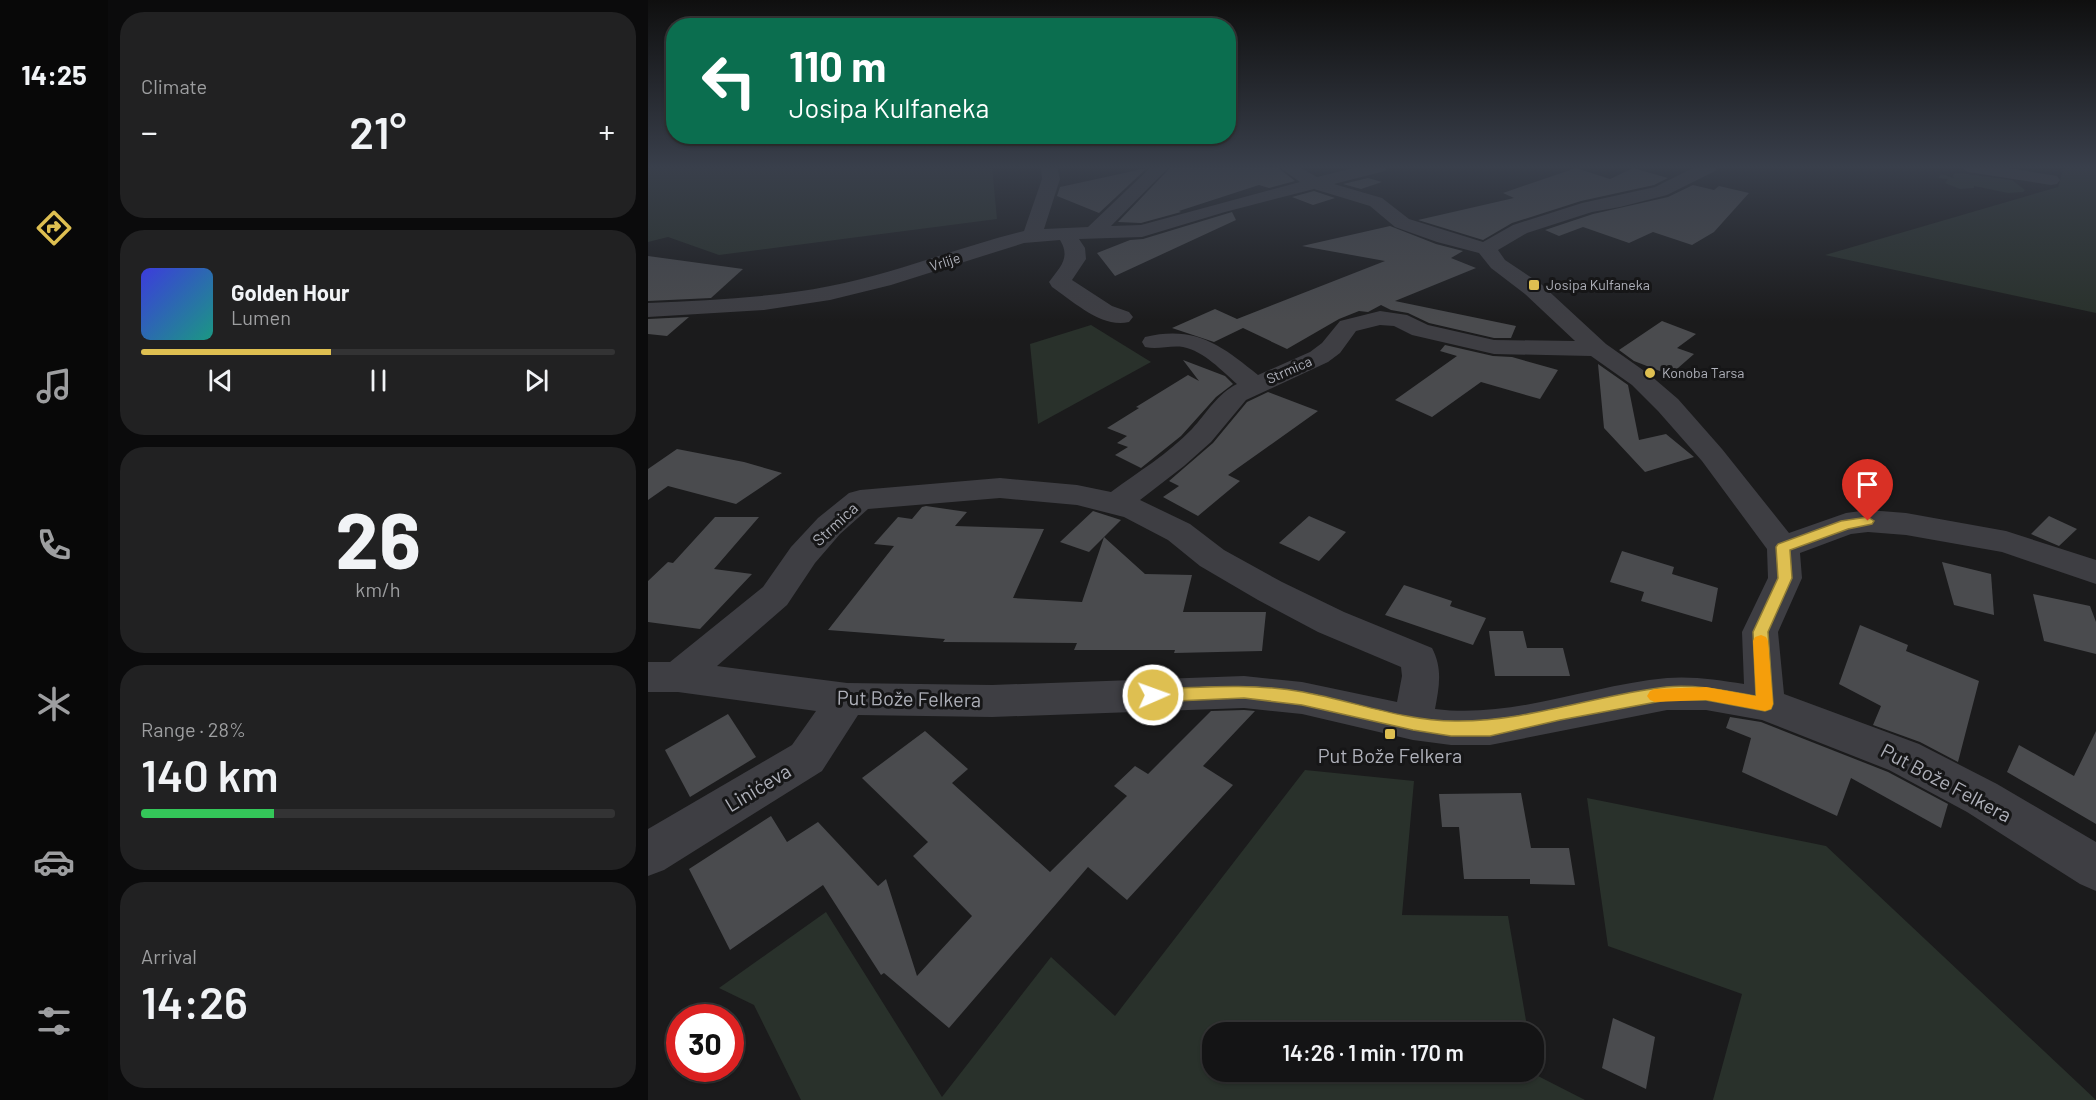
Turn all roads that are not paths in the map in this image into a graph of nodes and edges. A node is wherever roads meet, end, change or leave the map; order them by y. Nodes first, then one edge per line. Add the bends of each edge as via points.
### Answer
1 (1038, 218) edge
2 (1109, 218) edge
3 (1187, 218) edge
4 (1395, 218) edge
5 (1553, 218) edge
6 (1094, 233) junction
7 (1066, 234) junction
8 (1033, 235) junction
9 (1486, 249) junction
10 (648, 310) edge
11 (1121, 317) dead end
12 (1154, 342) dead end
13 (1597, 349) junction
14 (1254, 385) junction
15 (1116, 503) junction
16 (1783, 547) junction
17 (2096, 572) edge
18 (663, 677) edge
19 (847, 699) junction
20 (1765, 704) junction
21 (1413, 723) junction
22 (648, 854) edge
23 (2096, 868) edge

1 - 8 street
2 - 6 street
3 - 6 street, Vrlije via 1142,231
4 - 9 street via 1402,224
5 - 9 street via 1520,229
6 - 7 street, Vrlije
7 - 8 street, Vrlije
7 - 11 street via 1075,248 1076,259 1060,282 1104,311
8 - 10 street, Vrlije via 885,280 803,298
9 - 13 street via 1498,264 1533,290
12 - 14 street via 1187,340 1217,354
13 - 14 street, Strmica via 1494,347 1380,318 1348,326 1319,357
13 - 16 street via 1668,405
14 - 15 street, Strmica via 1236,394 1201,436 1174,460
15 - 18 street, Strmica via 1000,488 860,500 803,555 775,596
15 - 21 street, Strmica via 1179,532 1212,558 1270,591 1419,659 1421,676
16 - 17 street via 1846,524 1868,521 2006,542
16 - 20 street via 1785,578 1760,632
18 - 19 street, Put Bože Felkera
19 - 21 street, Put Bože Felkera via 992,701 1244,692 1302,698
19 - 22 street, Linićeva via 807,758
20 - 21 street, Put Bože Felkera via 1706,694 1667,694 1490,728
20 - 23 street, Put Bože Felkera via 1904,757 1982,798

